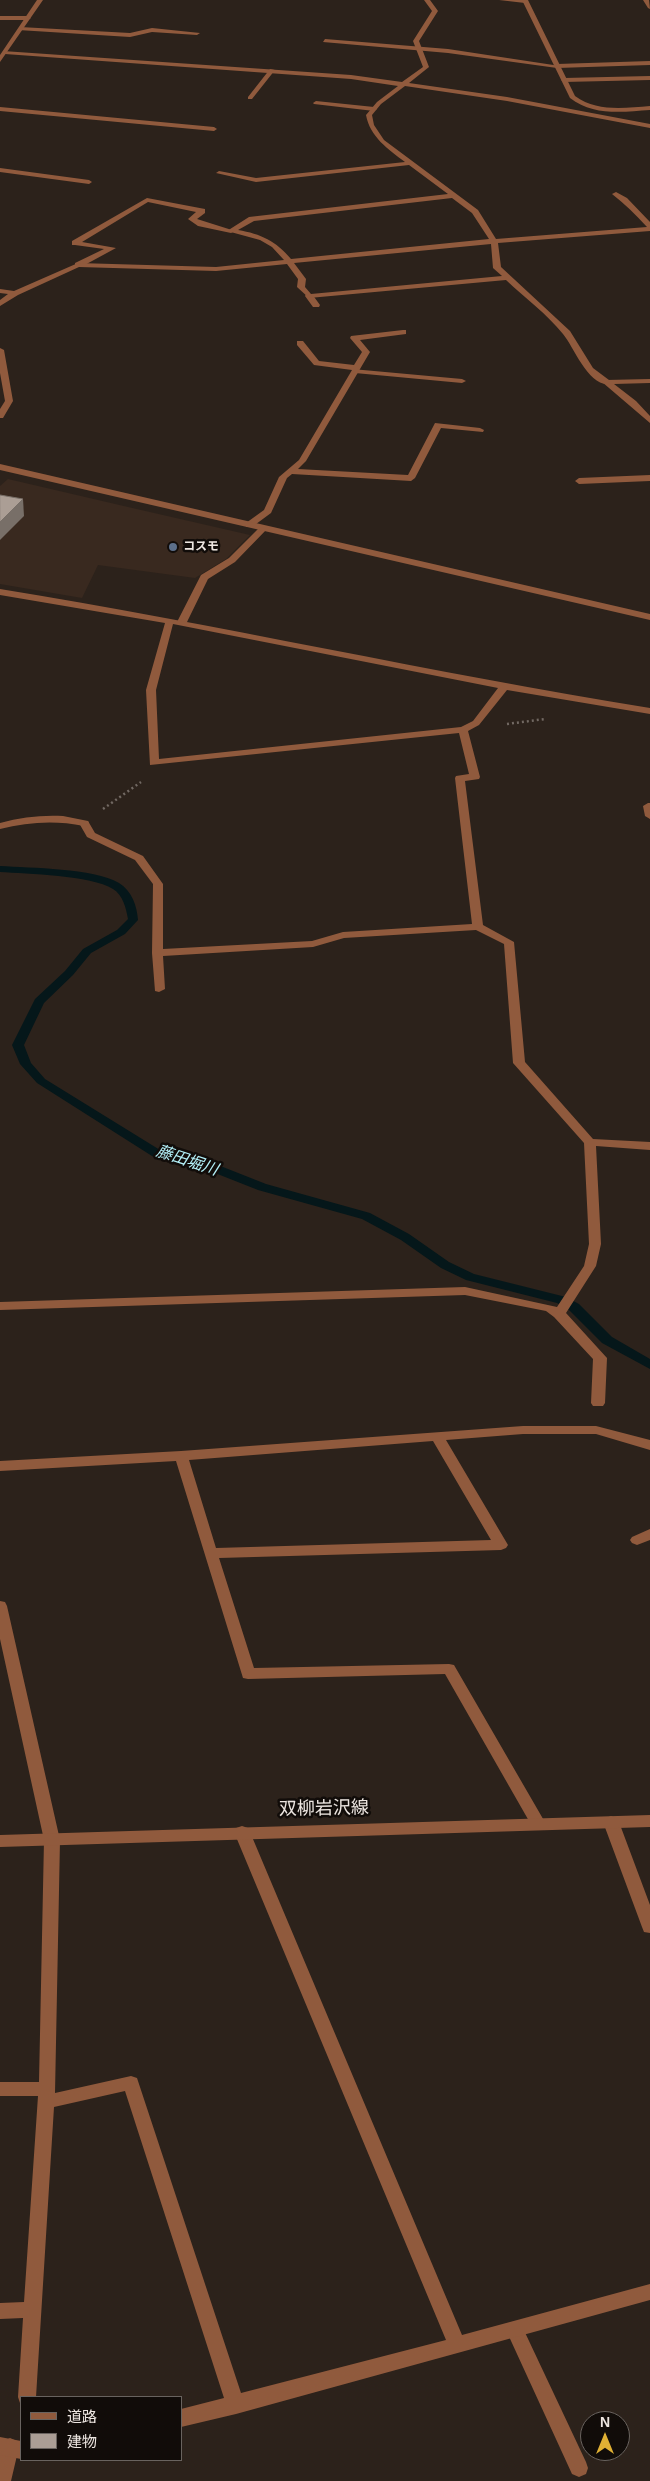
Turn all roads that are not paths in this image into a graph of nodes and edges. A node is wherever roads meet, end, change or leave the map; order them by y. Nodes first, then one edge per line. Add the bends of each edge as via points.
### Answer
1 (40, 0) edge
2 (427, 0) edge
3 (502, 0) edge
4 (525, 0) edge
5 (646, 0) edge
6 (650, 7) edge
7 (0, 18) edge
8 (28, 18) junction
9 (20, 29) junction
10 (197, 33) dead end
11 (325, 41) dead end
12 (419, 48) junction
13 (4, 49) edge
14 (0, 60) edge
15 (650, 63) edge
16 (557, 66) junction
17 (272, 70) junction
18 (650, 78) edge
19 (564, 80) junction
20 (401, 86) junction
21 (250, 98) dead end
22 (316, 103) dead end
23 (650, 108) edge
24 (374, 109) junction
25 (0, 110) edge
26 (650, 126) edge
27 (214, 129) dead end
28 (411, 163) junction
29 (0, 170) edge
30 (8, 171) junction
31 (219, 173) dead end
32 (0, 177) edge
33 (89, 182) dead end
34 (616, 194) dead end
35 (452, 196) junction
36 (650, 227) edge
37 (231, 231) junction
38 (494, 241) junction
39 (291, 263) junction
40 (78, 265) junction
41 (508, 278) junction
42 (0, 291) edge
43 (15, 293) junction
44 (309, 296) junction
45 (0, 304) edge
46 (316, 305) dead end
47 (403, 332) dead end
48 (300, 343) dead end
49 (0, 350) edge
50 (356, 370) junction
51 (462, 381) dead end
52 (650, 381) edge
53 (606, 382) junction
54 (0, 416) edge
55 (650, 420) edge
56 (480, 430) dead end
57 (0, 467) edge
58 (291, 471) junction
59 (650, 478) edge
60 (579, 481) dead end
61 (249, 525) junction
62 (264, 528) junction
63 (0, 592) edge
64 (650, 617) edge
65 (170, 620) junction
66 (182, 622) junction
67 (505, 686) junction
68 (650, 712) edge
69 (463, 730) junction
70 (0, 826) edge
71 (478, 927) junction
72 (157, 953) junction
73 (158, 989) dead end
74 (590, 1142) junction
75 (650, 1146) edge
76 (0, 1306) edge
77 (561, 1312) junction
78 (598, 1403) dead end
79 (437, 1437) junction
80 (650, 1445) edge
81 (181, 1456) junction
82 (0, 1466) edge
83 (212, 1553) junction
84 (0, 1606) edge
85 (5, 1652) edge
86 (650, 1821) edge
87 (611, 1822) junction
88 (538, 1824) junction
89 (242, 1832) junction
90 (52, 1840) junction
91 (0, 1841) edge
92 (650, 1927) edge
93 (0, 2089) edge
94 (46, 2096) junction
95 (650, 2292) edge
96 (32, 2310) junction
97 (0, 2311) edge
98 (515, 2330) junction
99 (457, 2345) junction
100 (27, 2396) edge
101 (236, 2405) junction
102 (182, 2418) edge
103 (10, 2448) edge
104 (579, 2468) dead end
105 (2, 2481) edge

1 - 8 street
2 - 12 street via 435,11 419,34 416,41
3 - 4 street
4 - 16 street
5 - 6 street
7 - 8 street
8 - 9 street
9 - 10 street via 130,35 152,30
9 - 13 street
11 - 12 street
12 - 16 street
12 - 20 street via 426,67
13 - 14 street
13 - 17 street
15 - 16 street
16 - 19 street
17 - 20 street via 351,77
17 - 21 street
18 - 19 street
19 - 23 street via 577,103 608,109
20 - 24 street
20 - 26 street via 507,99
22 - 24 street
24 - 28 street via 369,115 382,141
25 - 27 street
28 - 31 street via 256,180
28 - 35 street
29 - 30 street
30 - 32 street
30 - 33 street
34 - 36 street
35 - 37 street via 252,219
35 - 38 street via 475,212
36 - 38 street
37 - 39 street via 262,238
37 - 40 street via 192,219 202,211 148,200 75,243 112,248
38 - 39 street
38 - 41 street via 496,268
39 - 40 street via 216,269
39 - 44 street
40 - 43 street
41 - 44 street
41 - 53 street via 567,333 590,370
42 - 43 street
43 - 45 street
44 - 46 street
47 - 50 street via 354,338 366,352
48 - 50 street via 317,363
49 - 54 street via 9,401
50 - 51 street
50 - 58 street via 302,461
52 - 53 street
53 - 55 street
56 - 58 street via 438,425 411,478
57 - 61 street
58 - 61 street via 283,477 268,511
59 - 60 street
61 - 62 street
62 - 64 street
62 - 66 street via 232,560 204,577
63 - 65 street
65 - 66 street
65 - 69 street via 151,690 154,763
66 - 67 street
67 - 68 street
67 - 69 street via 476,723
69 - 71 street via 475,777 460,778
70 - 72 street via 65,818 84,823 91,835 139,858 158,884
71 - 72 street via 343,935 313,944
71 - 74 street via 509,942 519,1063
72 - 73 street
74 - 75 street
74 - 77 street via 595,1244 590,1266
76 - 77 street via 465,1291
77 - 78 street via 600,1358
79 - 80 street via 522,1430 596,1430
79 - 81 street
79 - 83 street via 501,1545
81 - 82 street
81 - 83 street
83 - 88 street via 248,1674 449,1669
84 - 85 street
85 - 90 street
86 - 87 street, 双柳岩沢線
87 - 88 street, 双柳岩沢線
87 - 92 street
88 - 89 street, 双柳岩沢線
89 - 90 street, 双柳岩沢線
89 - 99 street
90 - 91 street, 双柳岩沢線
90 - 94 street
93 - 94 street
94 - 96 street
94 - 101 street via 132,2083
95 - 98 street
96 - 97 street
96 - 100 street
98 - 99 street
98 - 104 street
99 - 101 street
101 - 102 street
103 - 105 street

